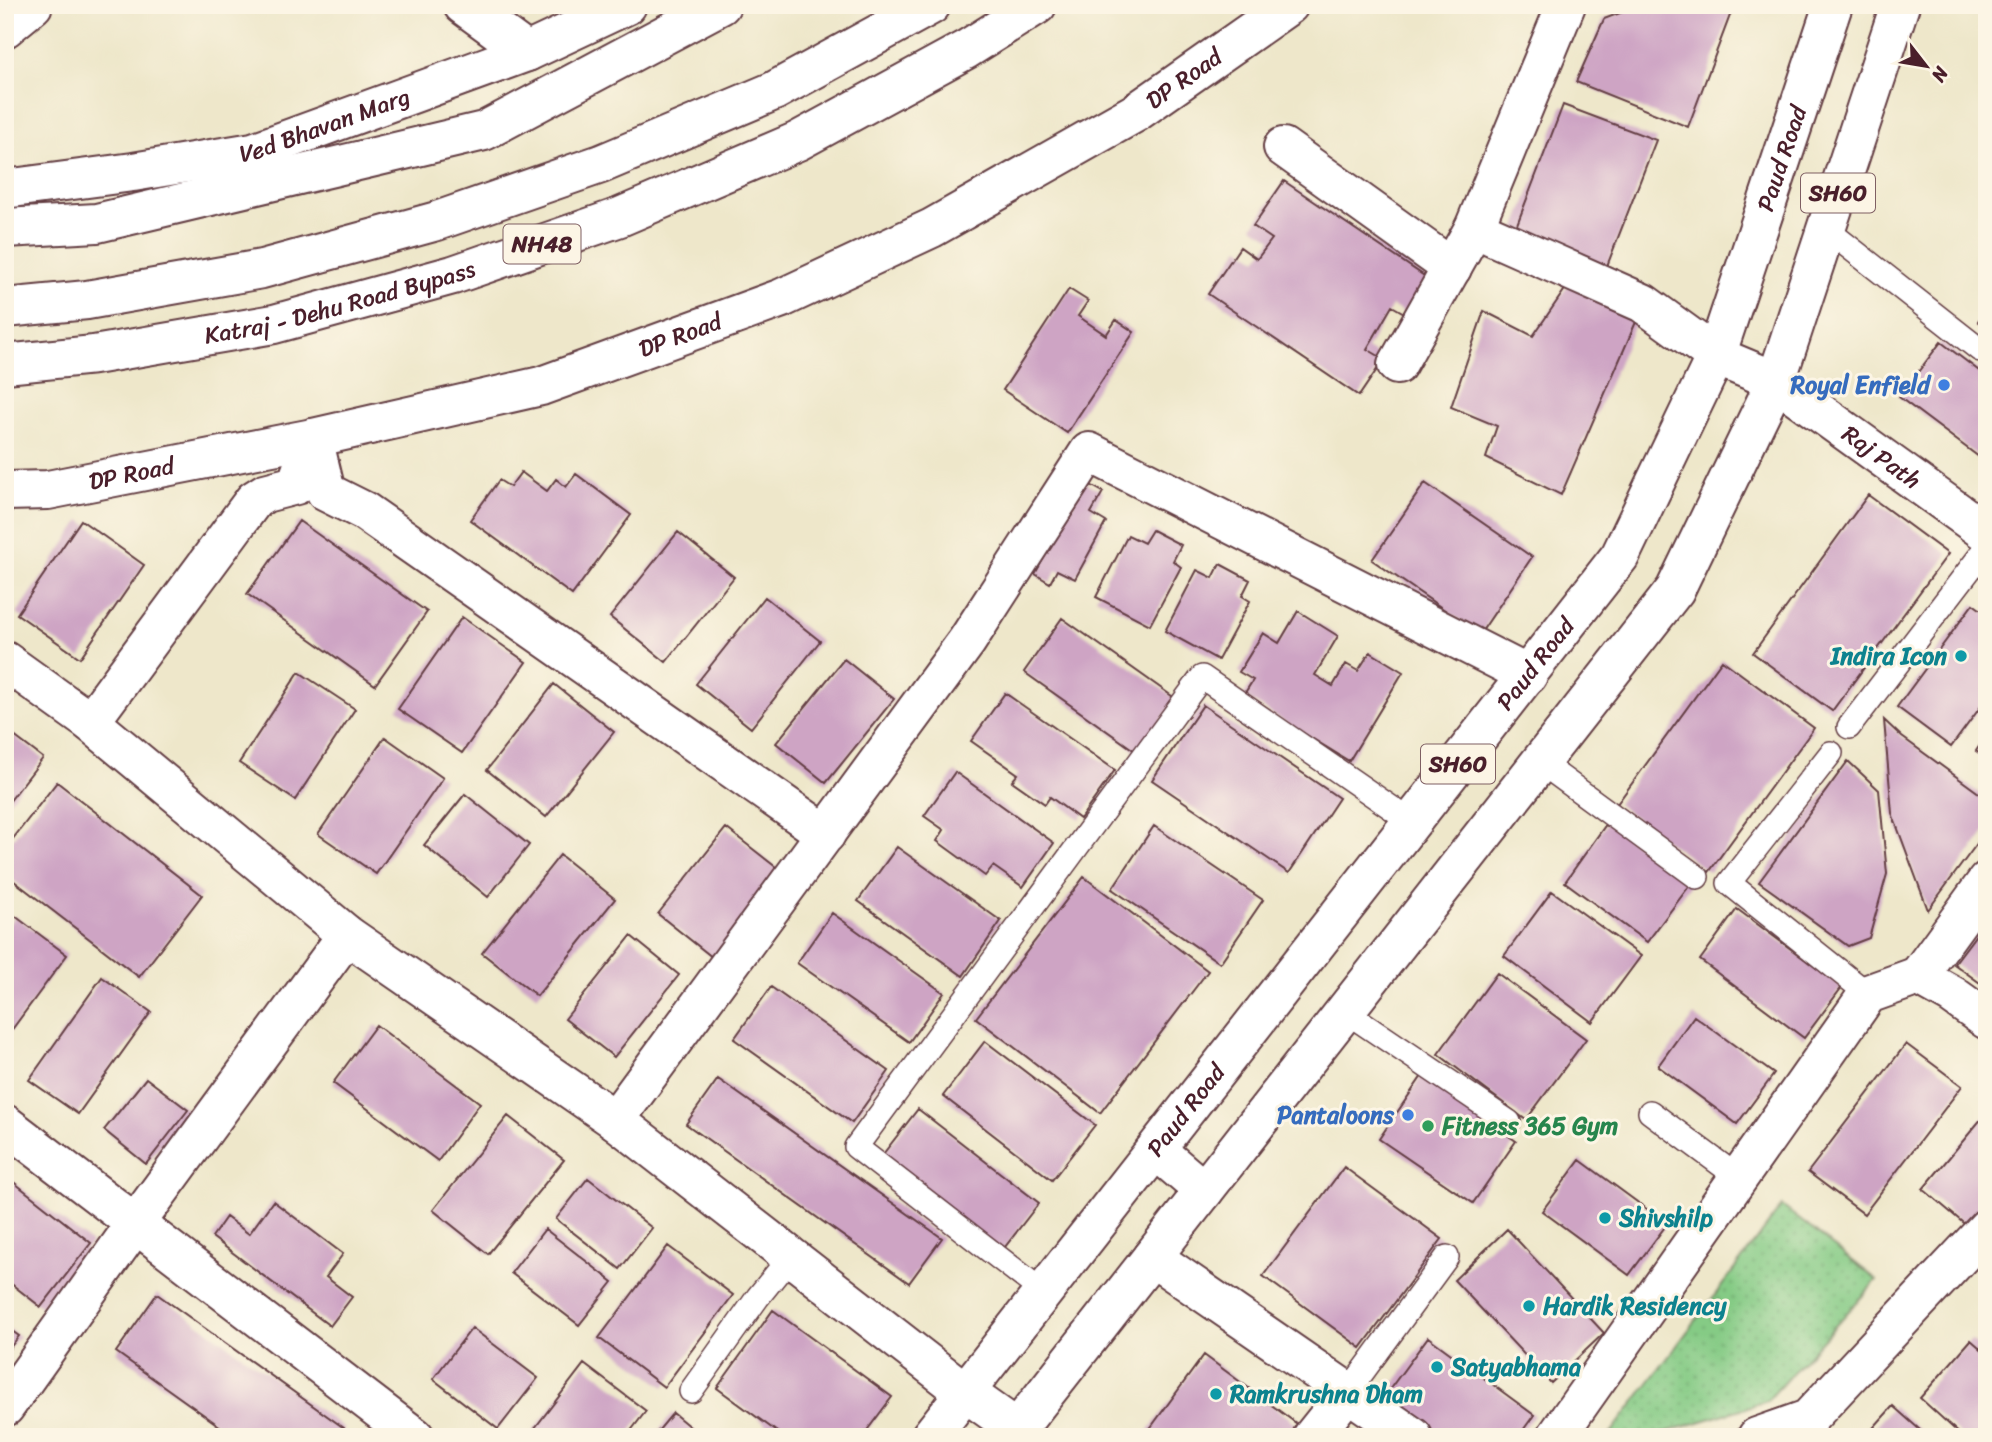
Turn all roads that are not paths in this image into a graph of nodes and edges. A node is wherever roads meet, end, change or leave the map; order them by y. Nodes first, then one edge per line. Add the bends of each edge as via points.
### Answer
1 (33, 5) edge
2 (463, 5) edge
3 (627, 5) edge
4 (721, 5) edge
5 (931, 5) edge
6 (1037, 5) edge
7 (1289, 5) edge
8 (1566, 5) edge
9 (1833, 5) edge
10 (1900, 5) edge
11 (5, 28) edge
12 (527, 52) junction
13 (1283, 147) dead end
14 (5, 189) edge
15 (5, 228) edge
16 (1475, 228) junction
17 (1826, 229) junction
18 (1452, 268) junction
19 (5, 308) edge
20 (1979, 338) edge
21 (1716, 356) junction
22 (5, 365) edge
23 (1397, 365) dead end
24 (1776, 381) junction
25 (313, 438) junction
26 (5, 491) edge
27 (1987, 533) edge
28 (1987, 547) edge
29 (5, 661) edge
30 (1528, 675) junction
31 (90, 722) junction
32 (1849, 727) dead end
33 (1831, 753) dead end
34 (1540, 762) junction
35 (1412, 821) junction
36 (826, 834) junction
37 (1697, 877) dead end
38 (1987, 881) edge
39 (346, 935) junction
40 (1918, 976) junction
41 (1868, 994) junction
42 (1345, 1011) junction
43 (1987, 1020) edge
44 (1650, 1112) dead end
45 (615, 1120) junction
46 (1509, 1122) dead end
47 (5, 1124) edge
48 (1156, 1150) junction
49 (1739, 1178) junction
50 (1204, 1191) junction
51 (136, 1223) junction
52 (1987, 1228) edge
53 (790, 1256) junction
54 (1152, 1257) junction
55 (1447, 1258) dead end
56 (1043, 1292) junction
57 (691, 1391) dead end
58 (965, 1392) junction
59 (1348, 1392) junction
60 (5, 1407) edge
61 (377, 1425) edge
62 (1014, 1433) edge
63 (415, 1437) edge
64 (930, 1437) edge
65 (1312, 1437) edge
66 (1413, 1437) edge
67 (1556, 1437) edge
68 (1757, 1437) edge

1 - 11 main road
2 - 12 main road
3 - 12 main road, Ved Bhavan Marg
4 - 15 main road via 484,131 97,223
5 - 19 main road, Katraj - Dehu Road Bypass / NH48 via 774,90 601,164 437,221 262,269 87,300
6 - 22 main road, Katraj - Dehu Road Bypass / NH48 via 967,50 798,141 620,216 466,270 274,324 94,355
7 - 25 main road, DP Road via 1135,113 932,228 782,298 541,386
8 - 16 main road
9 - 21 main road, Paud Road / SH60
10 - 17 main road, SH60
12 - 14 main road, Ved Bhavan Marg via 253,152
13 - 18 main road
16 - 18 main road
16 - 21 main road, Raj Path via 1643,303
17 - 20 lane
17 - 24 main road, SH60
18 - 23 main road
21 - 24 main road, Raj Path
21 - 30 main road, Paud Road / SH60 via 1620,556
24 - 27 main road, Raj Path
24 - 34 main road, SH60 via 1675,590
25 - 26 main road, DP Road via 48,490
25 - 31 main road via 296,485 254,500
25 - 36 main road via 326,492 364,511
28 - 32 lane
29 - 31 main road
30 - 35 main road, Paud Road / SH60
30 - 36 main road via 1088,452 967,640
31 - 39 main road
33 - 41 lane via 1729,883
34 - 37 lane
34 - 42 main road, SH60
35 - 48 main road, Paud Road / SH60
35 - 56 lane via 1202,677 856,1147
36 - 45 main road
38 - 40 main road
39 - 45 main road
39 - 51 main road
40 - 41 main road
40 - 43 main road
41 - 49 main road
42 - 46 lane
42 - 50 main road, SH60
44 - 49 lane
45 - 53 main road
47 - 51 main road
48 - 50 main road
48 - 56 main road, Paud Road / SH60
49 - 67 main road
50 - 54 main road, SH60
51 - 60 main road
51 - 61 main road
52 - 68 main road via 1808,1419
53 - 57 lane
53 - 58 main road
54 - 59 main road
54 - 62 main road, SH60
55 - 59 lane
56 - 58 main road, Paud Road / SH60
58 - 62 main road
58 - 64 main road, Paud Road / SH60
59 - 65 main road
59 - 66 main road
61 - 63 main road

